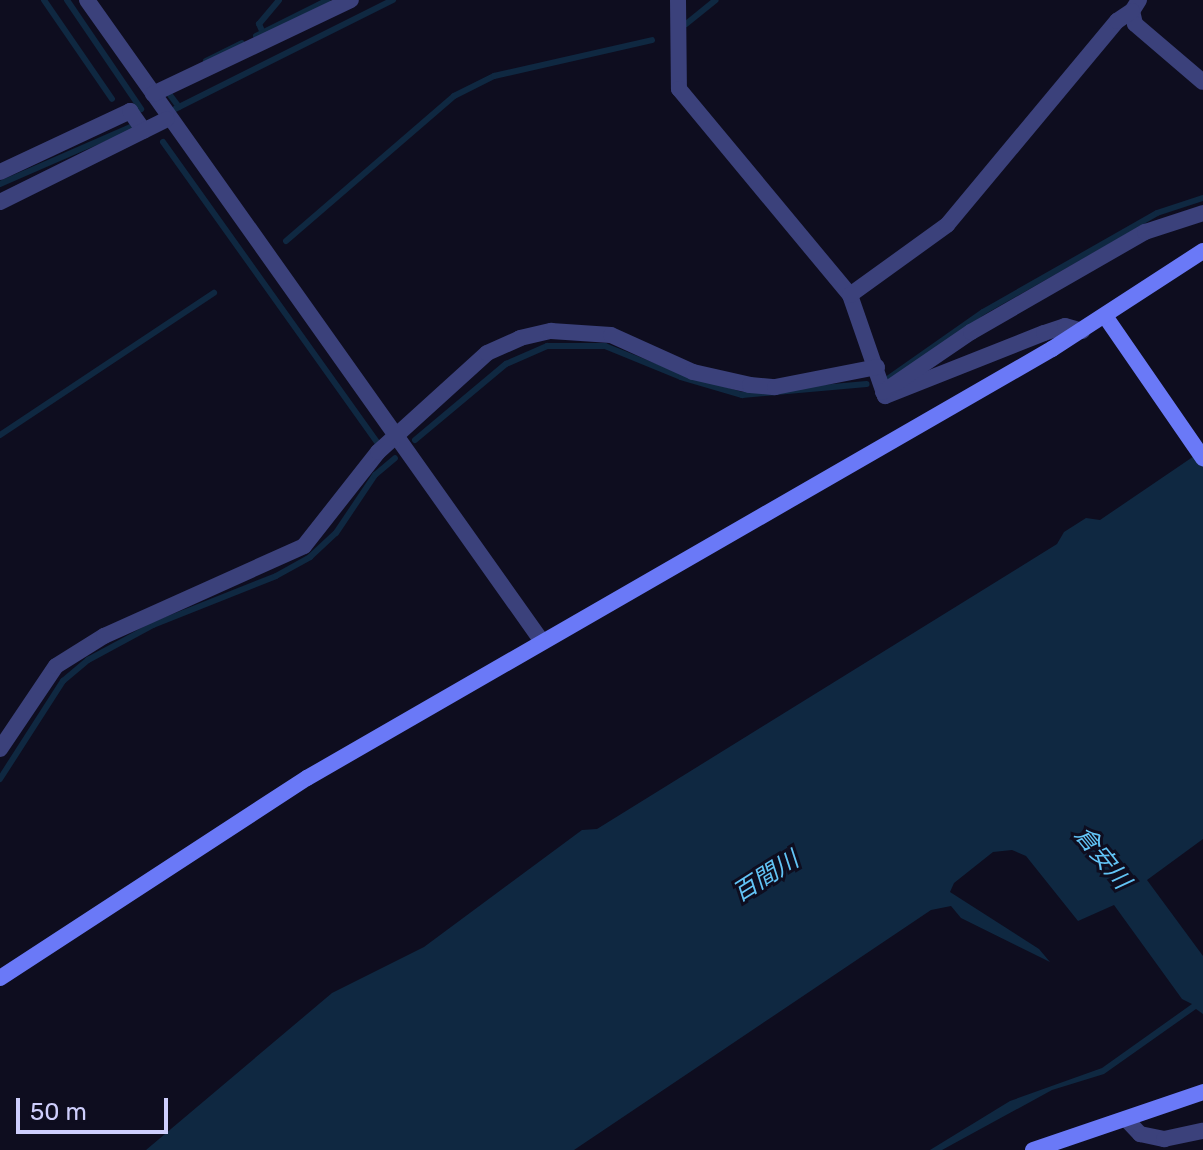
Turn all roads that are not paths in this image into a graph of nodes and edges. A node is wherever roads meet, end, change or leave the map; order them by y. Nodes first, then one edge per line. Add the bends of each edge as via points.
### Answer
1 (87, 0) edge
2 (351, 0) edge
3 (678, 0) edge
4 (1135, 6) edge
5 (1203, 82) edge
6 (153, 94) junction
7 (167, 119) junction
8 (144, 131) junction
9 (0, 172) edge
10 (0, 202) edge
11 (1203, 213) edge
12 (1203, 251) edge
13 (850, 295) junction
14 (1105, 316) junction
15 (1082, 331) junction
16 (877, 367) junction
17 (883, 392) junction
18 (386, 445) junction
19 (1203, 458) edge
20 (541, 640) junction
21 (0, 749) edge
22 (0, 978) edge
23 (1203, 1092) edge
24 (1126, 1119) junction
25 (1203, 1131) edge
26 (1033, 1150) edge

1 - 6 street
2 - 6 street
3 - 13 street via 679,89
4 - 5 street via 1135,24
4 - 13 street via 947,225
6 - 7 street
7 - 8 street
7 - 18 street
8 - 9 street via 130,111
8 - 10 street
11 - 17 street via 1145,232 971,332
12 - 14 street
13 - 16 street
14 - 15 street
14 - 19 street
15 - 17 street via 1065,326 916,387 885,396
15 - 20 street
16 - 17 street
16 - 18 street via 775,387 750,385 693,372 611,335 551,331 487,353
18 - 20 street
18 - 21 street via 304,546 116,630 64,660 36,691
20 - 22 street via 307,778
23 - 24 street
24 - 25 street via 1140,1134 1164,1139
24 - 26 street

